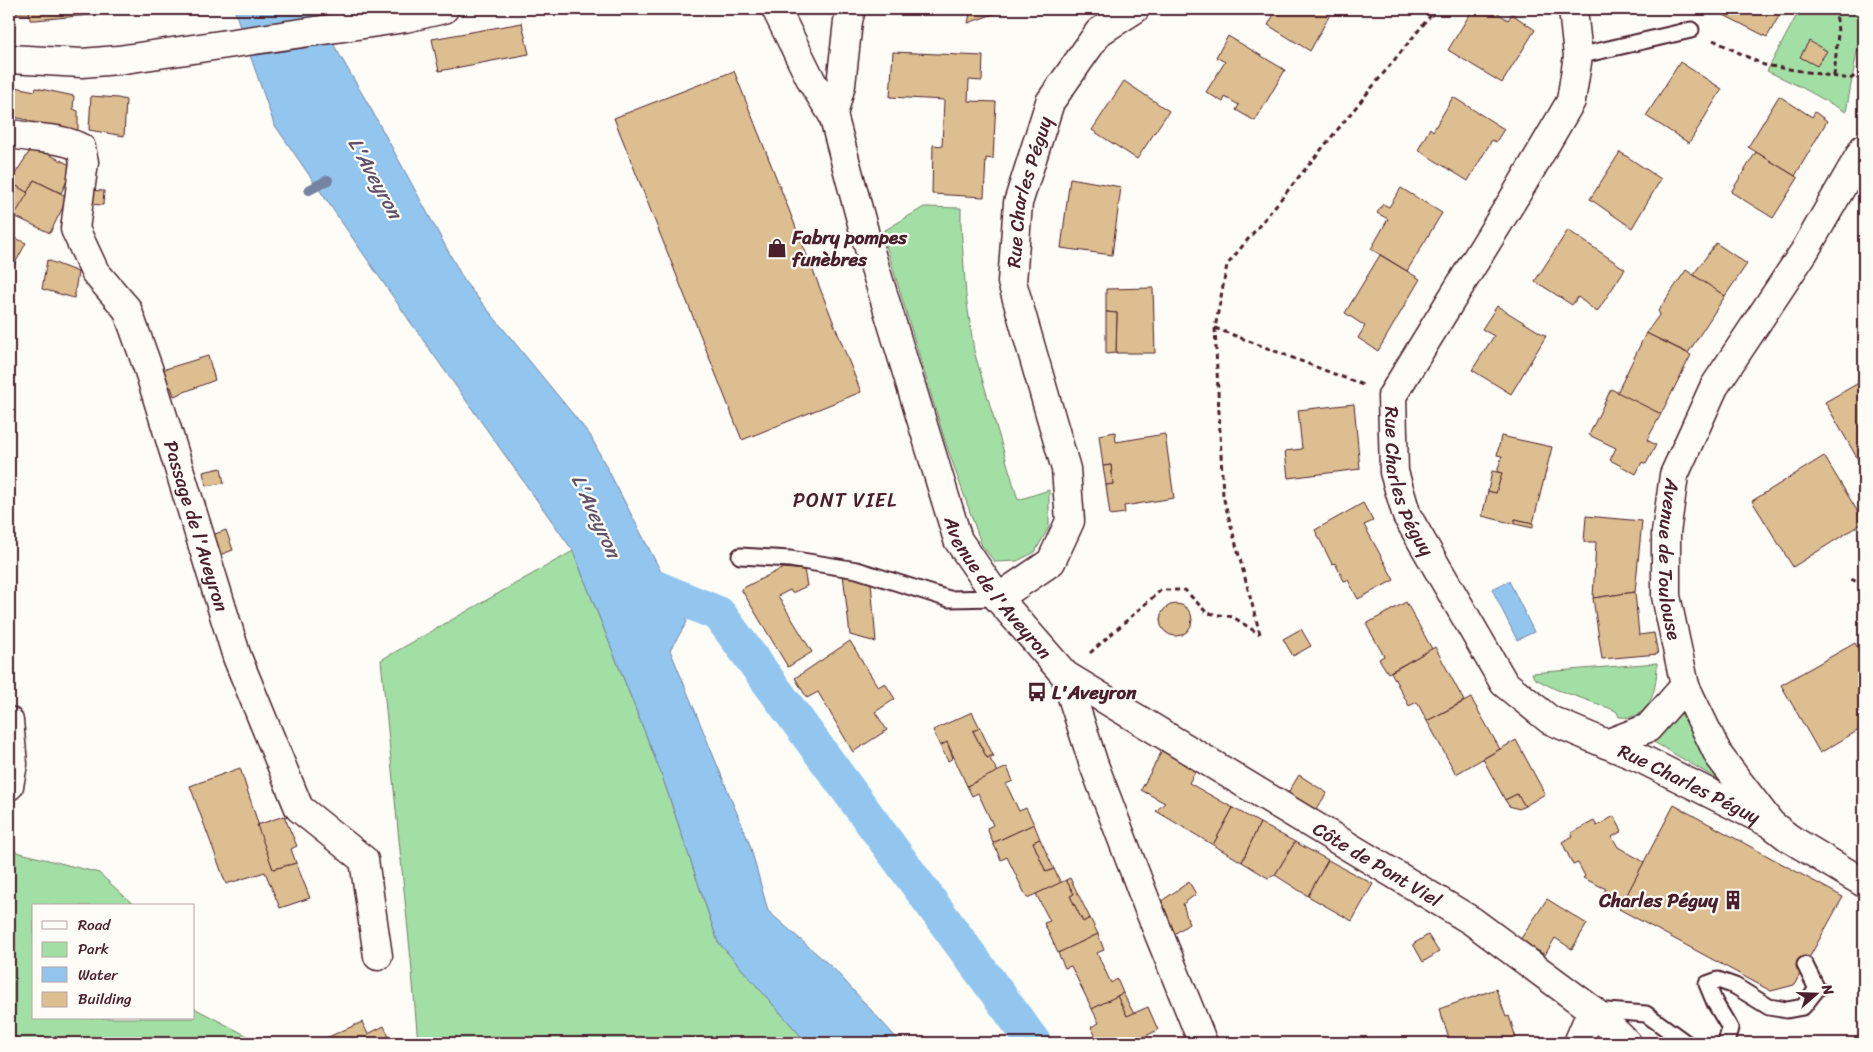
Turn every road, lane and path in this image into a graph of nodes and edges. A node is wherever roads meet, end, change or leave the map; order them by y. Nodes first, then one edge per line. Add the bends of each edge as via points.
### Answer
1 (776, 9) edge
2 (851, 9) edge
3 (1135, 9) edge
4 (1436, 9) edge
5 (1572, 9) edge
6 (1836, 9) edge
7 (422, 13) edge
8 (1097, 20) edge
9 (1691, 30) dead end
10 (1864, 46) edge
11 (1736, 51) dead end
12 (1578, 56) junction
13 (9, 59) edge
14 (1834, 76) junction
15 (833, 115) junction
16 (9, 133) edge
17 (1864, 148) edge
18 (1215, 328) junction
19 (1392, 396) junction
20 (740, 556) dead end
21 (1851, 579) dead end
22 (1864, 585) edge
23 (998, 598) junction
24 (1065, 675) junction
25 (1685, 686) junction
26 (9, 721) edge
27 (1606, 744) junction
28 (9, 786) edge
29 (1771, 824) junction
30 (1864, 883) edge
31 (378, 956) dead end
32 (1805, 965) dead end
33 (1592, 1010) junction
34 (1203, 1043) edge
35 (1578, 1043) edge
36 (1627, 1043) edge
37 (1686, 1043) edge
38 (1726, 1043) edge

1 - 15 street, Avenue de l'Aveyron via 812,82
2 - 15 street, Avenue de l'Aveyron via 841,85
3 - 8 street, Rue Charles Péguy
4 - 18 path via 1227,265
5 - 12 street, Rue Charles Péguy
6 - 14 path via 1838,34
7 - 13 street via 118,60 82,63
8 - 23 street, Rue Charles Péguy via 1050,102 1018,203 1012,282 1066,469 1070,521 1051,562
9 - 12 lane
10 - 14 path via 1860,72 1850,79
11 - 14 path via 1764,65
12 - 19 street, Rue Charles Péguy via 1571,101
15 - 23 street, Avenue de l'Aveyron via 865,235 958,540
16 - 31 street, Passage de l'Aveyron via 71,142 82,148 84,162 75,229 95,272 127,309 237,657 298,808 364,860
17 - 25 street, Avenue de Toulouse via 1804,252 1714,387 1674,475 1666,533 1666,596
18 - 19 path
18 - 24 path via 1223,496 1260,634 1233,617 1206,612 1185,590 1161,590
19 - 27 street, Rue Charles Péguy via 1394,472 1407,516 1504,683 1550,720
20 - 23 lane via 790,559 857,570 950,599
21 - 22 path
23 - 24 street, Avenue de l'Aveyron
24 - 33 street, Côte de Pont Viel via 1472,921
24 - 34 street, Avenue de l'Aveyron via 1094,766
25 - 27 street, Rue Charles Péguy via 1648,728
25 - 29 street, Avenue de Toulouse via 1719,756
26 - 28 street via 13,764
27 - 29 street, Rue Charles Péguy
29 - 30 street, Avenue de Toulouse
32 - 38 lane via 1817,989 1803,1007 1788,1010 1769,1006 1718,980 1707,984 1730,1028
33 - 35 street
33 - 36 street, Côte de Pont Viel
33 - 37 lane via 1646,1014

